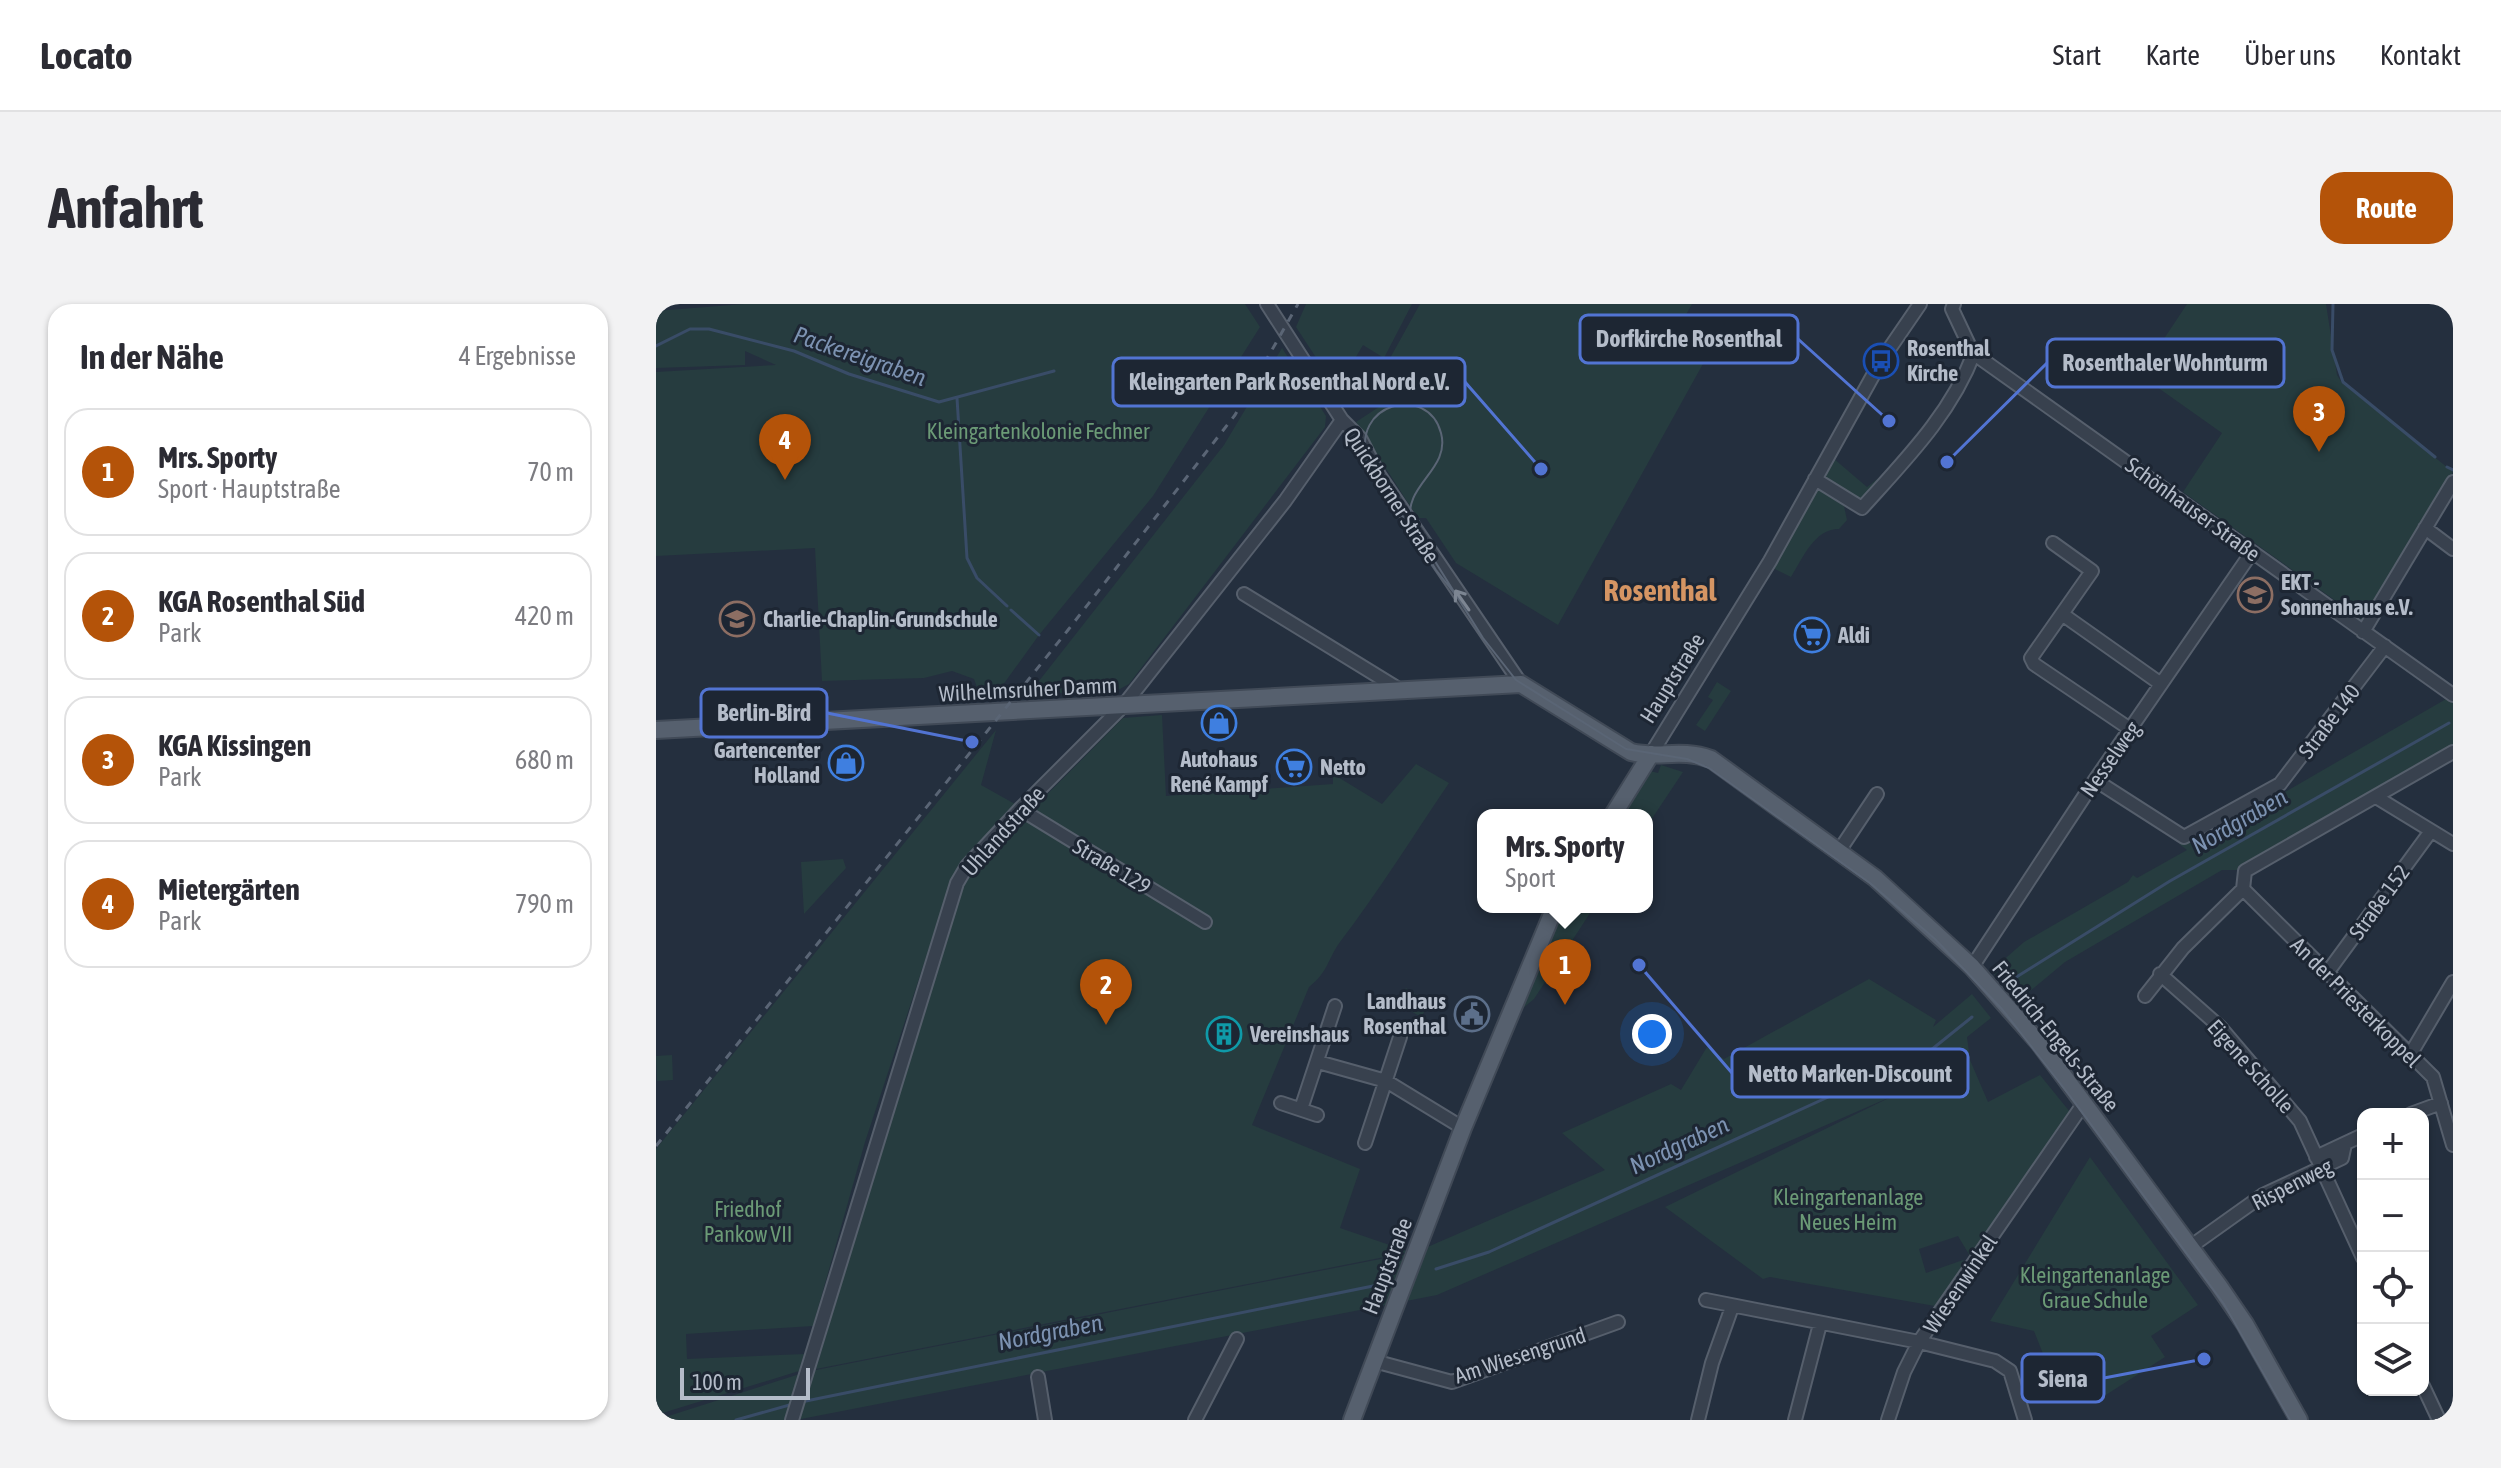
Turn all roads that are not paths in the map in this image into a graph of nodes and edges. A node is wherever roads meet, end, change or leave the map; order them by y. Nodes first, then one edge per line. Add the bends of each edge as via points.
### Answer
1 (1267, 304) edge
2 (1920, 304) edge
3 (1938, 304) edge
4 (1954, 309) edge
5 (1974, 353) junction
6 (1342, 420) junction
7 (1815, 479) junction
8 (2453, 482) edge
9 (2425, 528) junction
10 (2053, 543) dead end
11 (2453, 549) edge
12 (2252, 552) junction
13 (1244, 594) dead end
14 (2062, 614) junction
15 (2363, 632) junction
16 (2385, 646) junction
17 (1521, 684) junction
18 (2161, 684) junction
19 (1402, 691) junction
20 (2453, 695) edge
21 (1123, 706) junction
22 (2130, 729) junction
23 (656, 730) edge
24 (2453, 752) edge
25 (1651, 754) junction
26 (2095, 780) junction
27 (1877, 794) dead end
28 (2376, 797) junction
29 (1020, 809) junction
30 (1617, 809) edge
31 (2431, 831) junction
32 (2453, 844) edge
33 (1839, 851) junction
34 (2243, 889) junction
35 (1553, 913) edge
36 (1205, 922) dead end
37 (1972, 967) junction
38 (2327, 973) junction
39 (2160, 974) junction
40 (2453, 982) edge
41 (2145, 996) dead end
42 (1335, 1006) dead end
43 (1400, 1037) dead end
44 (2410, 1055) junction
45 (1318, 1062) junction
46 (1386, 1081) junction
47 (2453, 1086) edge
48 (2440, 1098) junction
49 (1281, 1103) dead end
50 (2084, 1103) junction
51 (2422, 1108) edge
52 (1301, 1109) junction
53 (1317, 1115) dead end
54 (1463, 1128) junction
55 (2357, 1138) edge
56 (1365, 1143) dead end
57 (2453, 1145) edge
58 (2319, 1162) junction
59 (2190, 1247) junction
60 (2360, 1252) edge
61 (1706, 1300) dead end
62 (1732, 1307) junction
63 (1618, 1322) dead end
64 (1820, 1324) junction
65 (1237, 1339) dead end
66 (1919, 1342) junction
67 (1374, 1361) junction
68 (1038, 1377) dead end
69 (2428, 1396) edge
70 (792, 1420) edge
71 (1045, 1420) edge
72 (1195, 1420) edge
73 (1352, 1420) edge
74 (1698, 1420) edge
75 (1795, 1420) edge
76 (1888, 1420) edge
77 (2025, 1420) edge
78 (2299, 1420) edge
79 (2439, 1420) edge

1 - 6 street, Quickborner Straße
2 - 7 street, Hauptstraße via 1881,361
3 - 4 street, Schönhauser Straße
4 - 5 street, Schönhauser Straße
5 - 7 street via 1936,423 1862,508
5 - 12 street, Schönhauser Straße
17 -> 6 street, Quickborner Straße via 1379,475 1355,430
6 - 21 street, Uhlandstraße
7 - 25 street, Hauptstraße
8 - 9 street
9 - 11 street
9 - 15 street
10 - 14 street via 2092,571
12 - 15 street, Schönhauser Straße
12 - 18 street, Nesselweg
13 - 19 street
14 - 18 street
14 - 22 street via 2033,654 2034,664
15 - 16 street, Schönhauser Straße
16 - 20 street, Schönhauser Straße
16 - 26 street, Straße 140 via 2280,784 2184,837
17 - 19 main road, Wilhelmsruher Damm
17 - 25 main road via 1631,752
18 - 22 street, Nesselweg
19 - 21 main road, Wilhelmsruher Damm
21 - 23 main road, Wilhelmsruher Damm
21 - 29 street, Uhlandstraße
22 - 26 street, Nesselweg
24 - 28 street
25 - 30 main road, Hauptstraße
25 - 33 main road, Friedrich-Engels-Straße via 1679,751 1711,759
26 - 37 street, Nesselweg
27 - 33 street
28 - 31 street
28 - 34 street via 2245,871
29 - 36 street, Straße 129
29 - 70 street, Uhlandstraße via 967,866 950,900
31 - 32 street
31 - 38 street, Straße 152
33 - 37 main road, Friedrich-Engels-Straße
34 - 38 street, An der Priesterkoppel
34 - 39 street
35 - 54 main road, Hauptstraße
37 - 50 main road, Friedrich-Engels-Straße
38 - 44 street, An der Priesterkoppel
39 - 41 street
39 - 58 street, Eigene Scholle via 2220,1027 2272,1084 2300,1121
40 - 44 street
42 - 45 street
43 - 46 street
44 - 48 street, An der Priesterkoppel via 2433,1077
45 - 46 street
45 - 52 street
46 - 54 street
46 - 56 street
47 - 48 street
48 - 51 street
48 - 57 street, An der Priesterkoppel
49 - 52 street
50 - 59 main road, Friedrich-Engels-Straße
50 - 66 street, Wiesenwinkel
52 - 53 street
54 - 67 main road, Hauptstraße
55 - 58 street, Rispenweg via 2345,1144 2342,1158
58 - 59 street, Rispenweg
58 - 60 street, Eigene Scholle
59 - 78 main road, Friedrich-Engels-Straße via 2245,1324
61 - 62 street
62 - 64 street
62 - 74 street
63 - 67 street, Am Wiesengrund via 1452,1382
64 - 66 street
64 - 75 street
65 - 72 street
66 - 76 street
66 - 77 street, Wiesenwinkel via 2004,1365
67 - 73 main road, Hauptstraße
68 - 71 street
69 - 79 street

